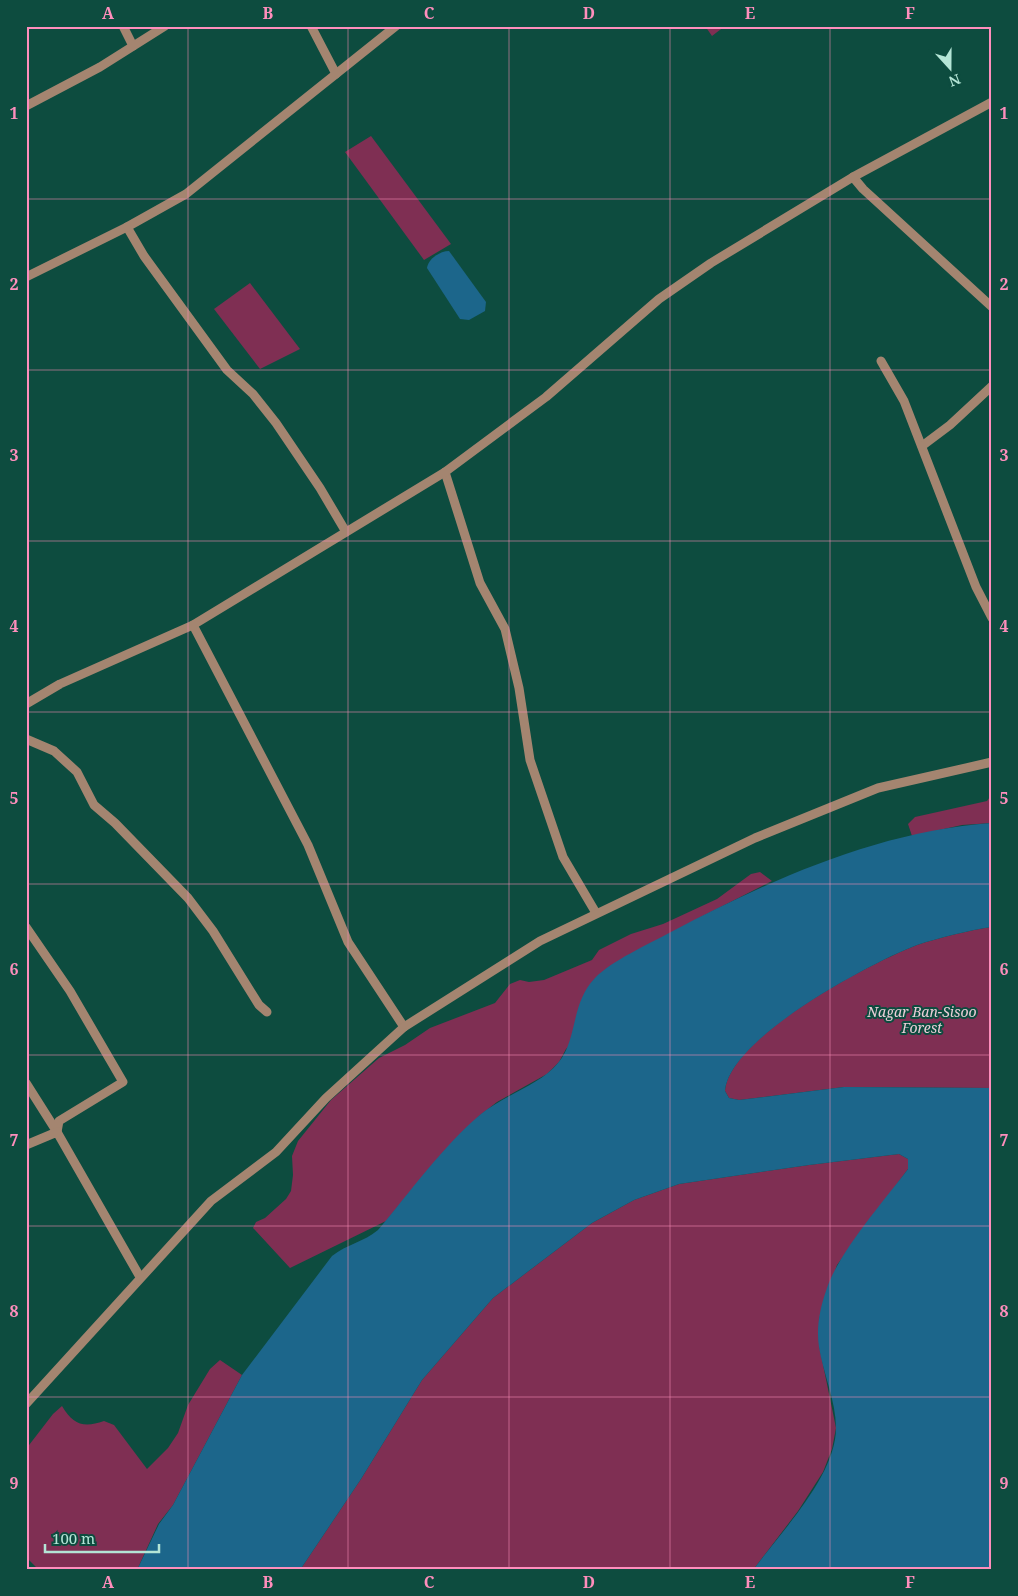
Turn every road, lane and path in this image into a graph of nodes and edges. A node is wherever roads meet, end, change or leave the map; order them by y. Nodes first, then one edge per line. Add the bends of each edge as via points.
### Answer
1 (123, 26) edge
2 (165, 26) edge
3 (311, 26) edge
4 (396, 26) edge
5 (133, 46) junction
6 (336, 74) junction
7 (992, 102) edge
8 (26, 106) edge
9 (852, 177) junction
10 (127, 227) junction
11 (26, 276) edge
12 (992, 307) edge
13 (881, 361) dead end
14 (992, 386) edge
15 (922, 446) junction
16 (445, 472) junction
17 (346, 532) junction
18 (992, 618) edge
19 (193, 625) junction
20 (26, 704) edge
21 (26, 739) edge
22 (992, 762) edge
23 (596, 913) junction
24 (26, 927) edge
25 (267, 1012) dead end
26 (404, 1027) junction
27 (26, 1083) edge
28 (57, 1132) junction
29 (26, 1145) edge
30 (140, 1277) junction
31 (26, 1404) edge

1 - 5 street
2 - 5 street
3 - 6 street
4 - 6 street
5 - 8 street
6 - 10 street via 202,182
7 - 9 street
9 - 12 street
9 - 16 street via 760,231 659,299 546,397
10 - 11 street
10 - 17 street via 144,256 227,370 253,394 276,423
13 - 15 street via 904,401
14 - 15 street
15 - 18 street via 976,587
16 - 17 street
16 - 23 street via 480,583 505,629 519,688 530,760 563,857
17 - 19 street
19 - 20 street via 60,684
19 - 26 street via 308,845 348,942
21 - 25 street via 54,751 77,772 94,805 188,898 213,931 259,1005
22 - 23 street via 878,788 755,838
23 - 26 street via 540,941
24 - 28 street via 70,991 124,1082 59,1121
26 - 30 street via 326,1098 276,1152 211,1201
27 - 28 street
28 - 29 street
28 - 30 street
30 - 31 street

